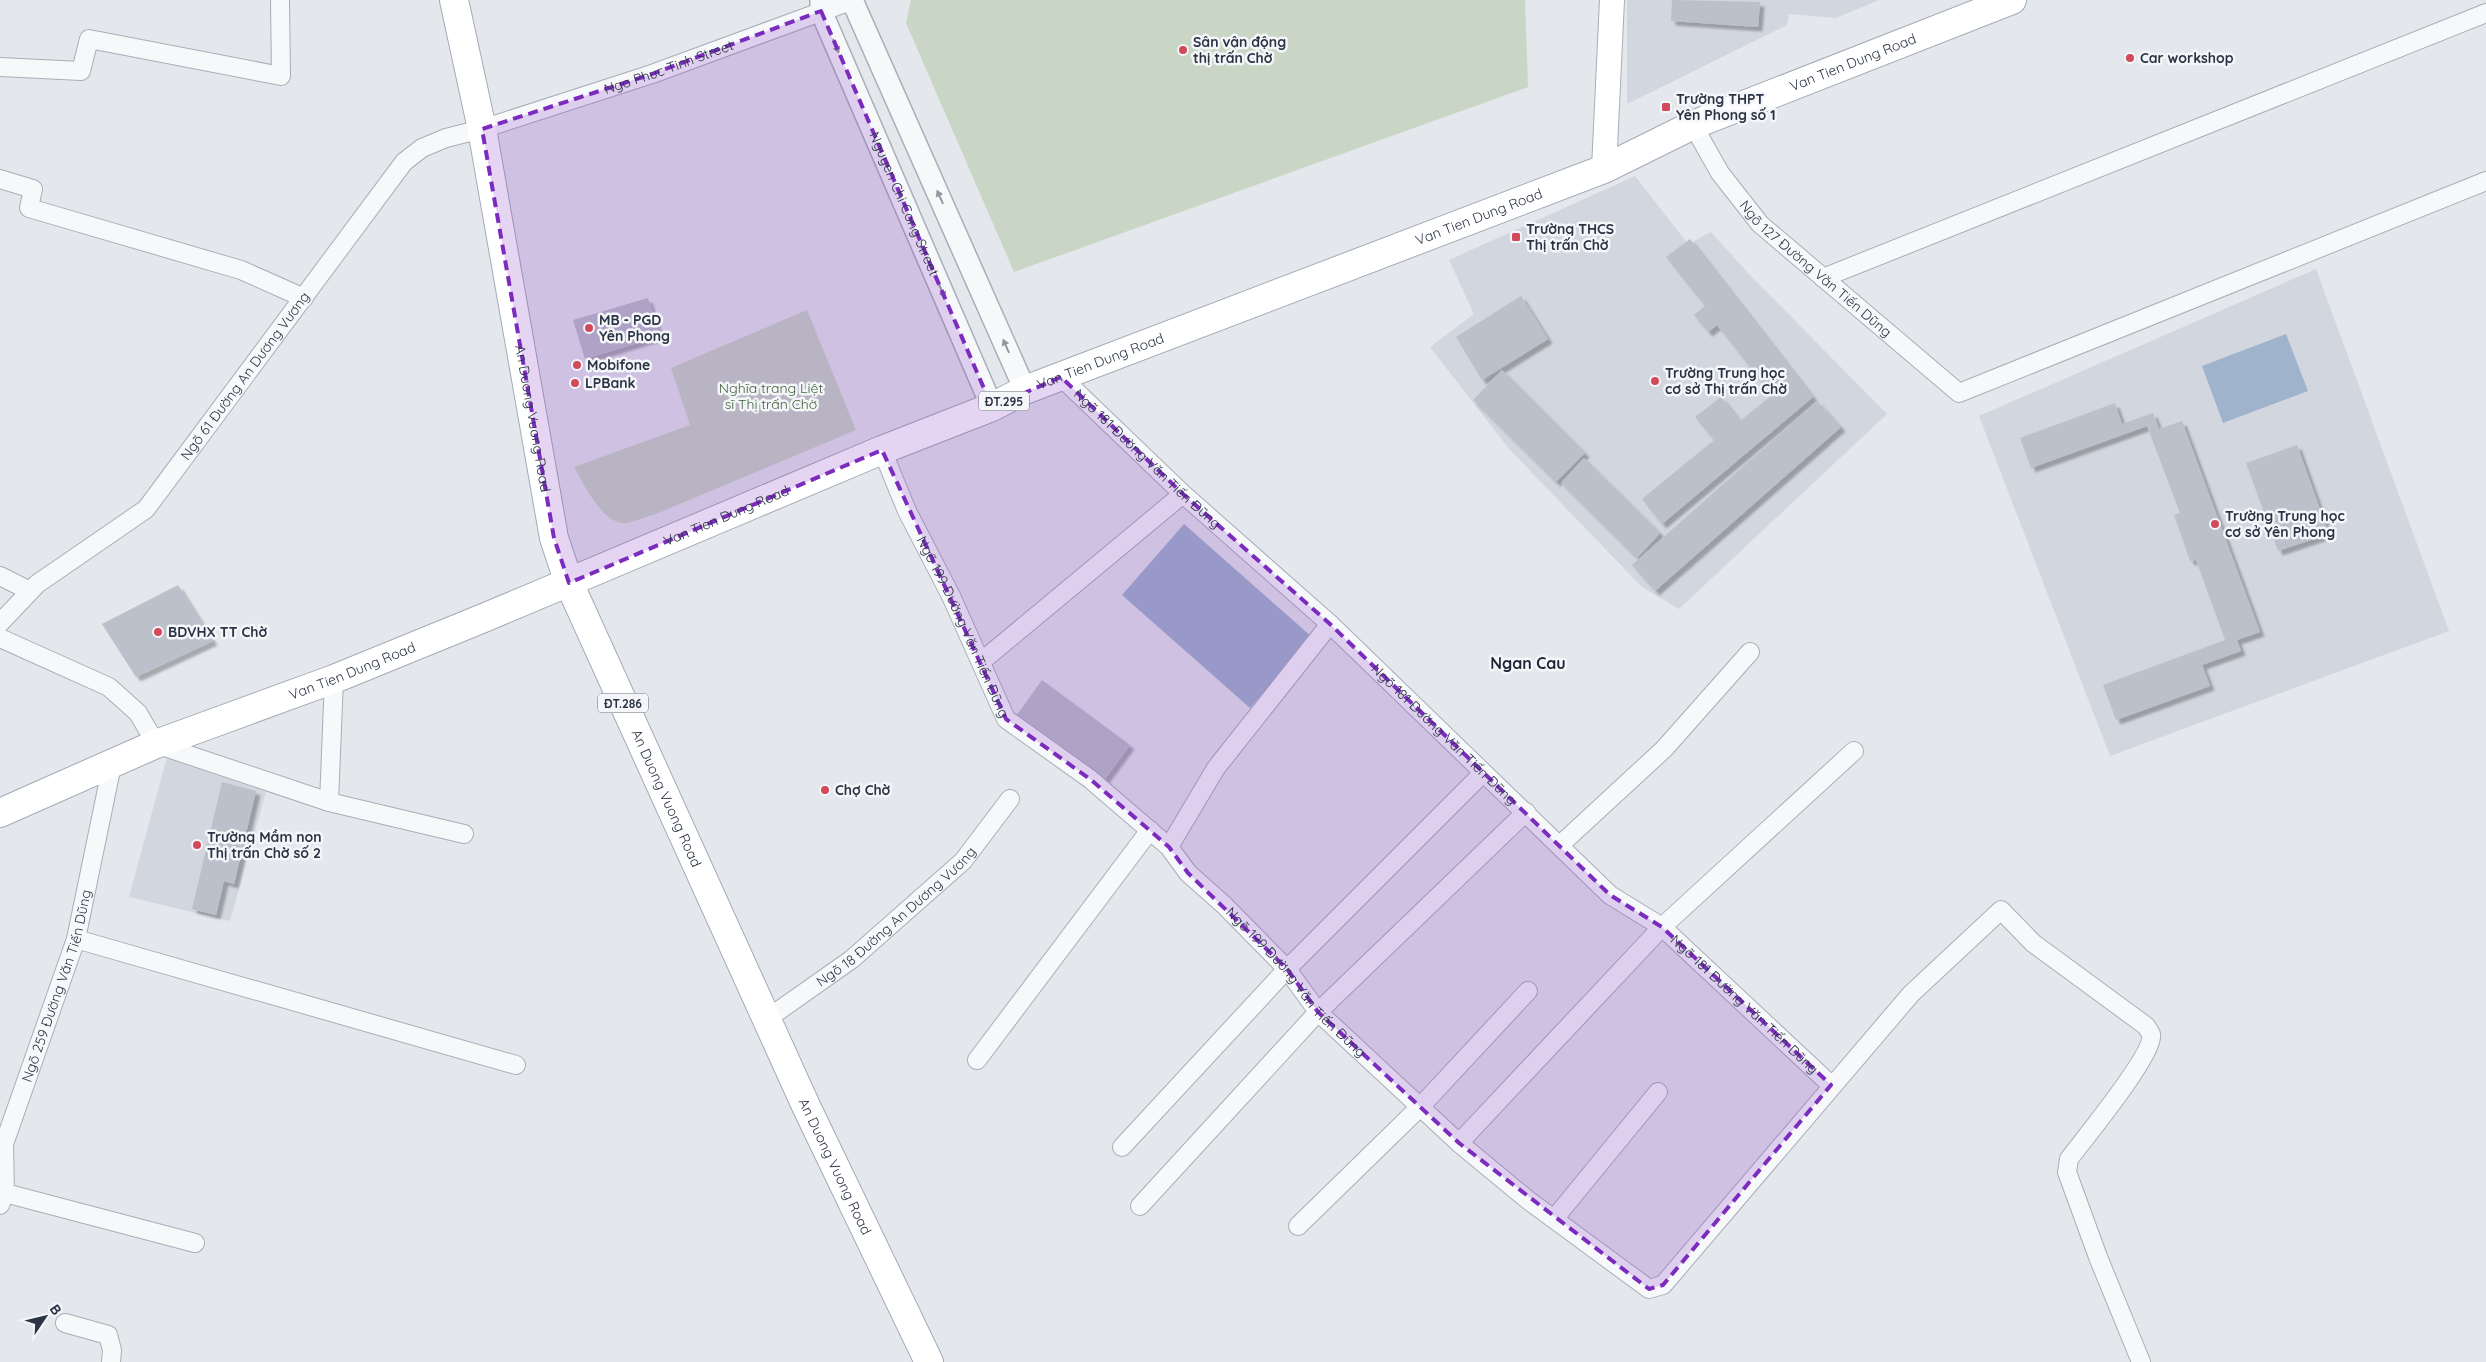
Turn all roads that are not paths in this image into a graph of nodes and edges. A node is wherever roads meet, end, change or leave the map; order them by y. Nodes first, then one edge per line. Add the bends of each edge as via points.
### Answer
1 (280, 0) edge
2 (454, 0) edge
3 (852, 0) edge
4 (1612, 0) edge
5 (2012, 0) edge
6 (821, 6) edge
7 (2486, 13) edge
8 (0, 66) edge
9 (1693, 125) junction
10 (482, 129) junction
11 (1604, 169) junction
12 (0, 179) edge
13 (2486, 181) edge
14 (1823, 278) junction
15 (304, 298) junction
16 (1061, 377) junction
17 (1025, 390) junction
18 (992, 407) junction
19 (882, 450) junction
20 (1183, 494) junction
21 (0, 576) edge
22 (569, 583) junction
23 (30, 591) junction
24 (0, 623) edge
25 (1330, 624) junction
26 (0, 638) edge
27 (1750, 652) dead end
28 (982, 661) junction
29 (334, 678) junction
30 (156, 744) junction
31 (1854, 751) dead end
32 (112, 765) junction
33 (1483, 773) junction
34 (1010, 799) dead end
35 (329, 802) junction
36 (1526, 812) junction
37 (0, 814) edge
38 (1150, 830) junction
39 (464, 834) dead end
40 (1560, 845) junction
41 (1169, 847) junction
42 (1662, 927) junction
43 (76, 939) junction
44 (1287, 969) junction
45 (1528, 990) dead end
46 (1318, 1012) junction
47 (766, 1019) junction
48 (977, 1060) dead end
49 (516, 1065) dead end
50 (1831, 1085) junction
51 (1658, 1092) dead end
52 (1421, 1106) junction
53 (1459, 1143) junction
54 (1122, 1147) dead end
55 (2, 1199) edge
56 (1140, 1206) dead end
57 (1554, 1219) junction
58 (1298, 1226) dead end
59 (195, 1243) dead end
60 (65, 1323) dead end
61 (111, 1362) edge
62 (929, 1362) edge
63 (2141, 1362) edge

1 - 8 street via 281,76 89,38 81,72
2 - 10 main road, An Duong Vuong Road / ĐT.286
3 - 6 street, Ngo Phuc Tinh Street
17 -> 3 street
4 - 11 main road
5 - 9 main road, Van Tien Dung Road / ĐT.295
6 - 10 street, Ngo Phuc Tinh Street via 652,74
6 -> 18 street, Nguyen Chi Cong Street
7 - 14 street
9 - 11 main road, Van Tien Dung Road / ĐT.295
9 - 14 street, Ngõ 127 Đường Văn Tiến Dũng via 1720,173 1760,224
10 - 15 street, Ngõ 61 Đường An Dương Vương via 422,148 404,162
10 - 22 main road, An Duong Vuong Road / ĐT.286 via 554,538
11 - 16 main road, Van Tien Dung Road / ĐT.295
12 - 15 street via 33,189 29,208 241,270
13 - 14 street, Ngõ 127 Đường Văn Tiến Dũng via 1959,393
15 - 23 street, Ngõ 61 Đường An Dương Vương via 146,509
16 - 17 main road, Van Tien Dung Road / ĐT.295
16 - 20 street, Ngõ 181 Đường Văn Tiến Dũng
17 - 18 main road, Van Tien Dung Road / ĐT.295
18 - 19 main road, Van Tien Dung Road / ĐT.295
19 - 22 main road, Van Tien Dung Road / ĐT.295
19 - 28 street, Ngõ 199 Đường Văn Tiến Dũng via 907,511
20 - 25 street, Ngõ 181 Đường Văn Tiến Dũng
20 - 28 street
21 - 23 street
22 - 29 main road, Van Tien Dung Road / ĐT.295
22 - 47 main road, An Duong Vuong Road / ĐT.286
23 - 24 street, Ngõ 61 Đường An Dương Vương
25 - 33 street, Ngõ 181 Đường Văn Tiến Dũng
25 - 41 street via 1216,768
26 - 30 street via 109,687 138,713
27 - 40 street via 1664,749
28 - 38 street, Ngõ 199 Đường Văn Tiến Dũng via 1006,719 1090,779
29 - 30 main road, Van Tien Dung Road / ĐT.295
29 - 35 street
30 - 32 main road, Van Tien Dung Road / ĐT.295
30 - 35 street
31 - 42 street
32 - 37 main road, Van Tien Dung Road / ĐT.295
32 - 43 street, Ngõ 259 Đường Văn Tiến Dũng
33 - 36 street, Ngõ 181 Đường Văn Tiến Dũng
33 - 44 street
34 - 47 street, Ngõ 18 Đường An Dương Vương via 963,861 852,959
35 - 39 street
36 - 40 street, Ngõ 181 Đường Văn Tiến Dũng
36 - 46 street
38 - 41 street, Ngõ 199 Đường Văn Tiến Dũng
38 - 48 street
40 - 42 street, Ngõ 181 Đường Văn Tiến Dũng via 1610,895
41 - 44 street, Ngõ 199 Đường Văn Tiến Dũng via 1188,873
42 - 50 street, Ngõ 181 Đường Văn Tiến Dũng
42 - 53 street
43 - 49 street
43 - 55 street, Ngõ 259 Đường Văn Tiến Dũng via 4,1144
44 - 46 street, Ngõ 199 Đường Văn Tiến Dũng
44 - 54 street
45 - 52 street
46 - 52 street, Ngõ 199 Đường Văn Tiến Dũng
46 - 56 street
47 - 62 main road, An Duong Vuong Road / ĐT.286
50 - 57 street, Ngõ 199 Đường Văn Tiến Dũng via 1664,1285 1649,1289
50 - 63 street via 1911,994 2001,910 2033,943 2146,1026 2151,1034 2150,1047 2069,1160 2067,1172
51 - 57 street
52 - 53 street, Ngõ 199 Đường Văn Tiến Dũng
52 - 58 street
53 - 57 street, Ngõ 199 Đường Văn Tiến Dũng
55 - 59 street
60 - 61 street via 108,1335

